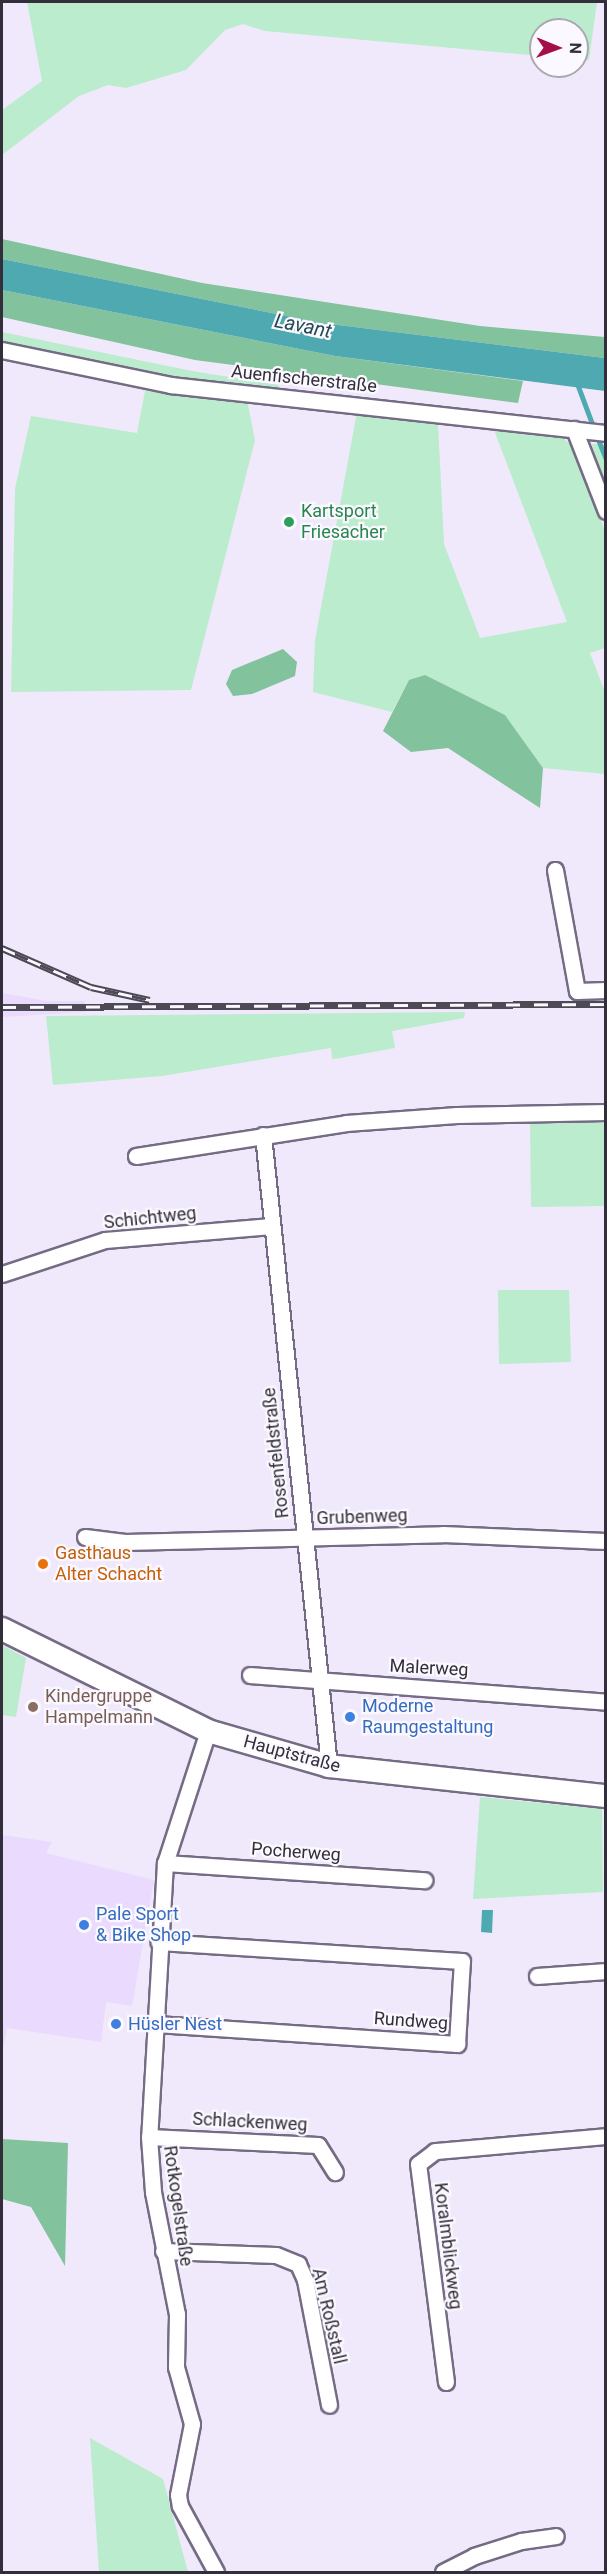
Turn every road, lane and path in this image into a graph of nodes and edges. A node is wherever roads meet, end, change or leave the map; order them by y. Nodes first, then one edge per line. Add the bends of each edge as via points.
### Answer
1 (2, 350) edge
2 (579, 430) junction
3 (606, 433) edge
4 (606, 511) edge
5 (555, 870) dead end
6 (606, 990) edge
7 (606, 1112) edge
8 (264, 1135) junction
9 (136, 1156) dead end
10 (271, 1226) junction
11 (2, 1274) edge
12 (85, 1537) dead end
13 (304, 1538) junction
14 (606, 1541) edge
15 (2, 1629) edge
16 (250, 1675) dead end
17 (318, 1682) junction
18 (606, 1702) edge
19 (208, 1731) junction
20 (329, 1766) junction
21 (606, 1796) edge
22 (165, 1863) junction
23 (424, 1880) dead end
24 (159, 1942) junction
25 (606, 1971) edge
26 (537, 1976) dead end
27 (156, 2024) junction
28 (606, 2136) edge
29 (149, 2137) junction
30 (335, 2172) dead end
31 (163, 2251) junction
32 (446, 2382) dead end
33 (329, 2405) dead end
34 (556, 2536) dead end
35 (216, 2572) edge
36 (443, 2572) edge

1 - 2 street, Auenfischerstraße via 171,385
2 - 3 street, Auenfischerstraße
2 - 4 street
5 - 6 street via 577,991
7 - 8 street via 457,1115 346,1123
8 - 9 street
8 - 10 street, Rosenfeldstraße
10 - 11 street, Schichtweg via 105,1240
10 - 13 street, Rosenfeldstraße
12 - 13 street, Grubenweg via 125,1542
13 - 14 street, Grubenweg via 443,1534
13 - 17 street, Rosenfeldstraße
15 - 19 main road, Hauptstraße
16 - 17 street, Malerweg
17 - 18 street, Malerweg via 445,1687
17 - 20 street, Rosenfeldstraße
19 - 20 main road, Hauptstraße
19 - 22 street, Rotkogelstraße
20 - 21 main road, Hauptstraße
22 - 23 street, Pocherweg
22 - 24 street, Rotkogelstraße
24 - 27 street, Rotkogelstraße
24 - 27 street, Rundweg via 462,1962 458,2044
25 - 26 street
27 - 29 street, Rotkogelstraße
28 - 32 street, Koralmblickweg via 435,2151 418,2164
29 - 30 street, Schlackenweg via 318,2145
29 - 31 street, Rotkogelstraße
31 - 33 street, Am Roßstall via 276,2255 297,2264 305,2280
31 - 35 street, Rotkogelstraße via 177,2314 176,2367 192,2424 178,2494 180,2506
34 - 36 street via 521,2541

